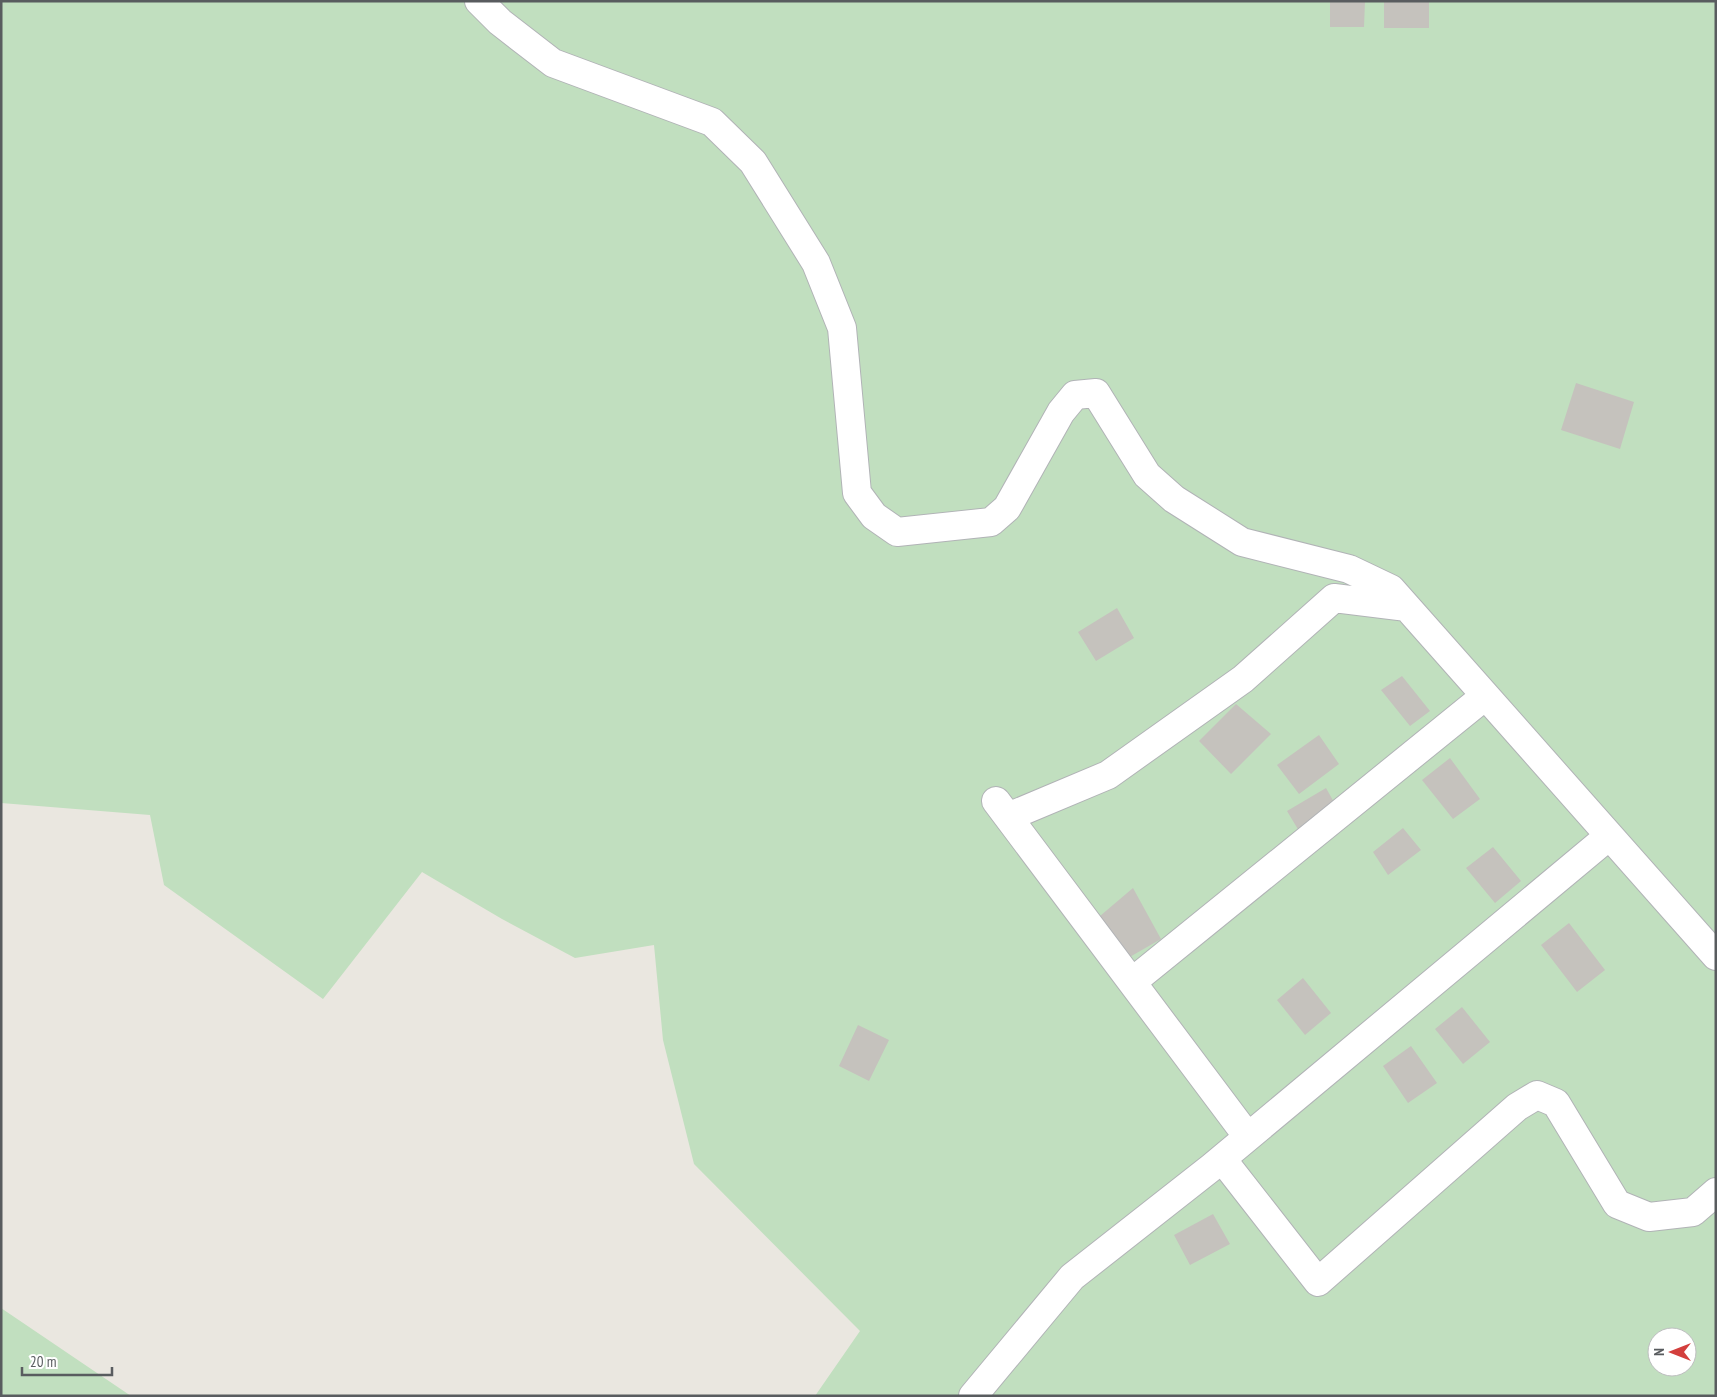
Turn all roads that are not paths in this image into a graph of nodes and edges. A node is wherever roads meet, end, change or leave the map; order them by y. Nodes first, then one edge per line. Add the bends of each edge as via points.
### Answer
1 (479, 1) edge
2 (1407, 607) junction
3 (1485, 696) junction
4 (1609, 836) junction
5 (1716, 956) edge
6 (1132, 982) junction
7 (1248, 1137) junction
8 (1222, 1158) junction
9 (1716, 1192) edge
10 (973, 1396) edge

1 - 2 street via 500,22 553,63 712,122 753,162 816,263 842,328 857,493 874,516 897,532 991,522 1006,508 1061,412 1075,395 1096,393 1147,475 1174,500 1242,542 1349,569 1391,589
2 - 3 street
2 - 6 street via 1334,598 1243,679 1108,775 1002,809
3 - 4 street
3 - 6 street
4 - 5 street
4 - 7 street
6 - 7 street
7 - 8 street
8 - 9 street via 1318,1282 1517,1107 1537,1095 1556,1103 1617,1204 1648,1217 1693,1212
8 - 10 street via 1072,1277

